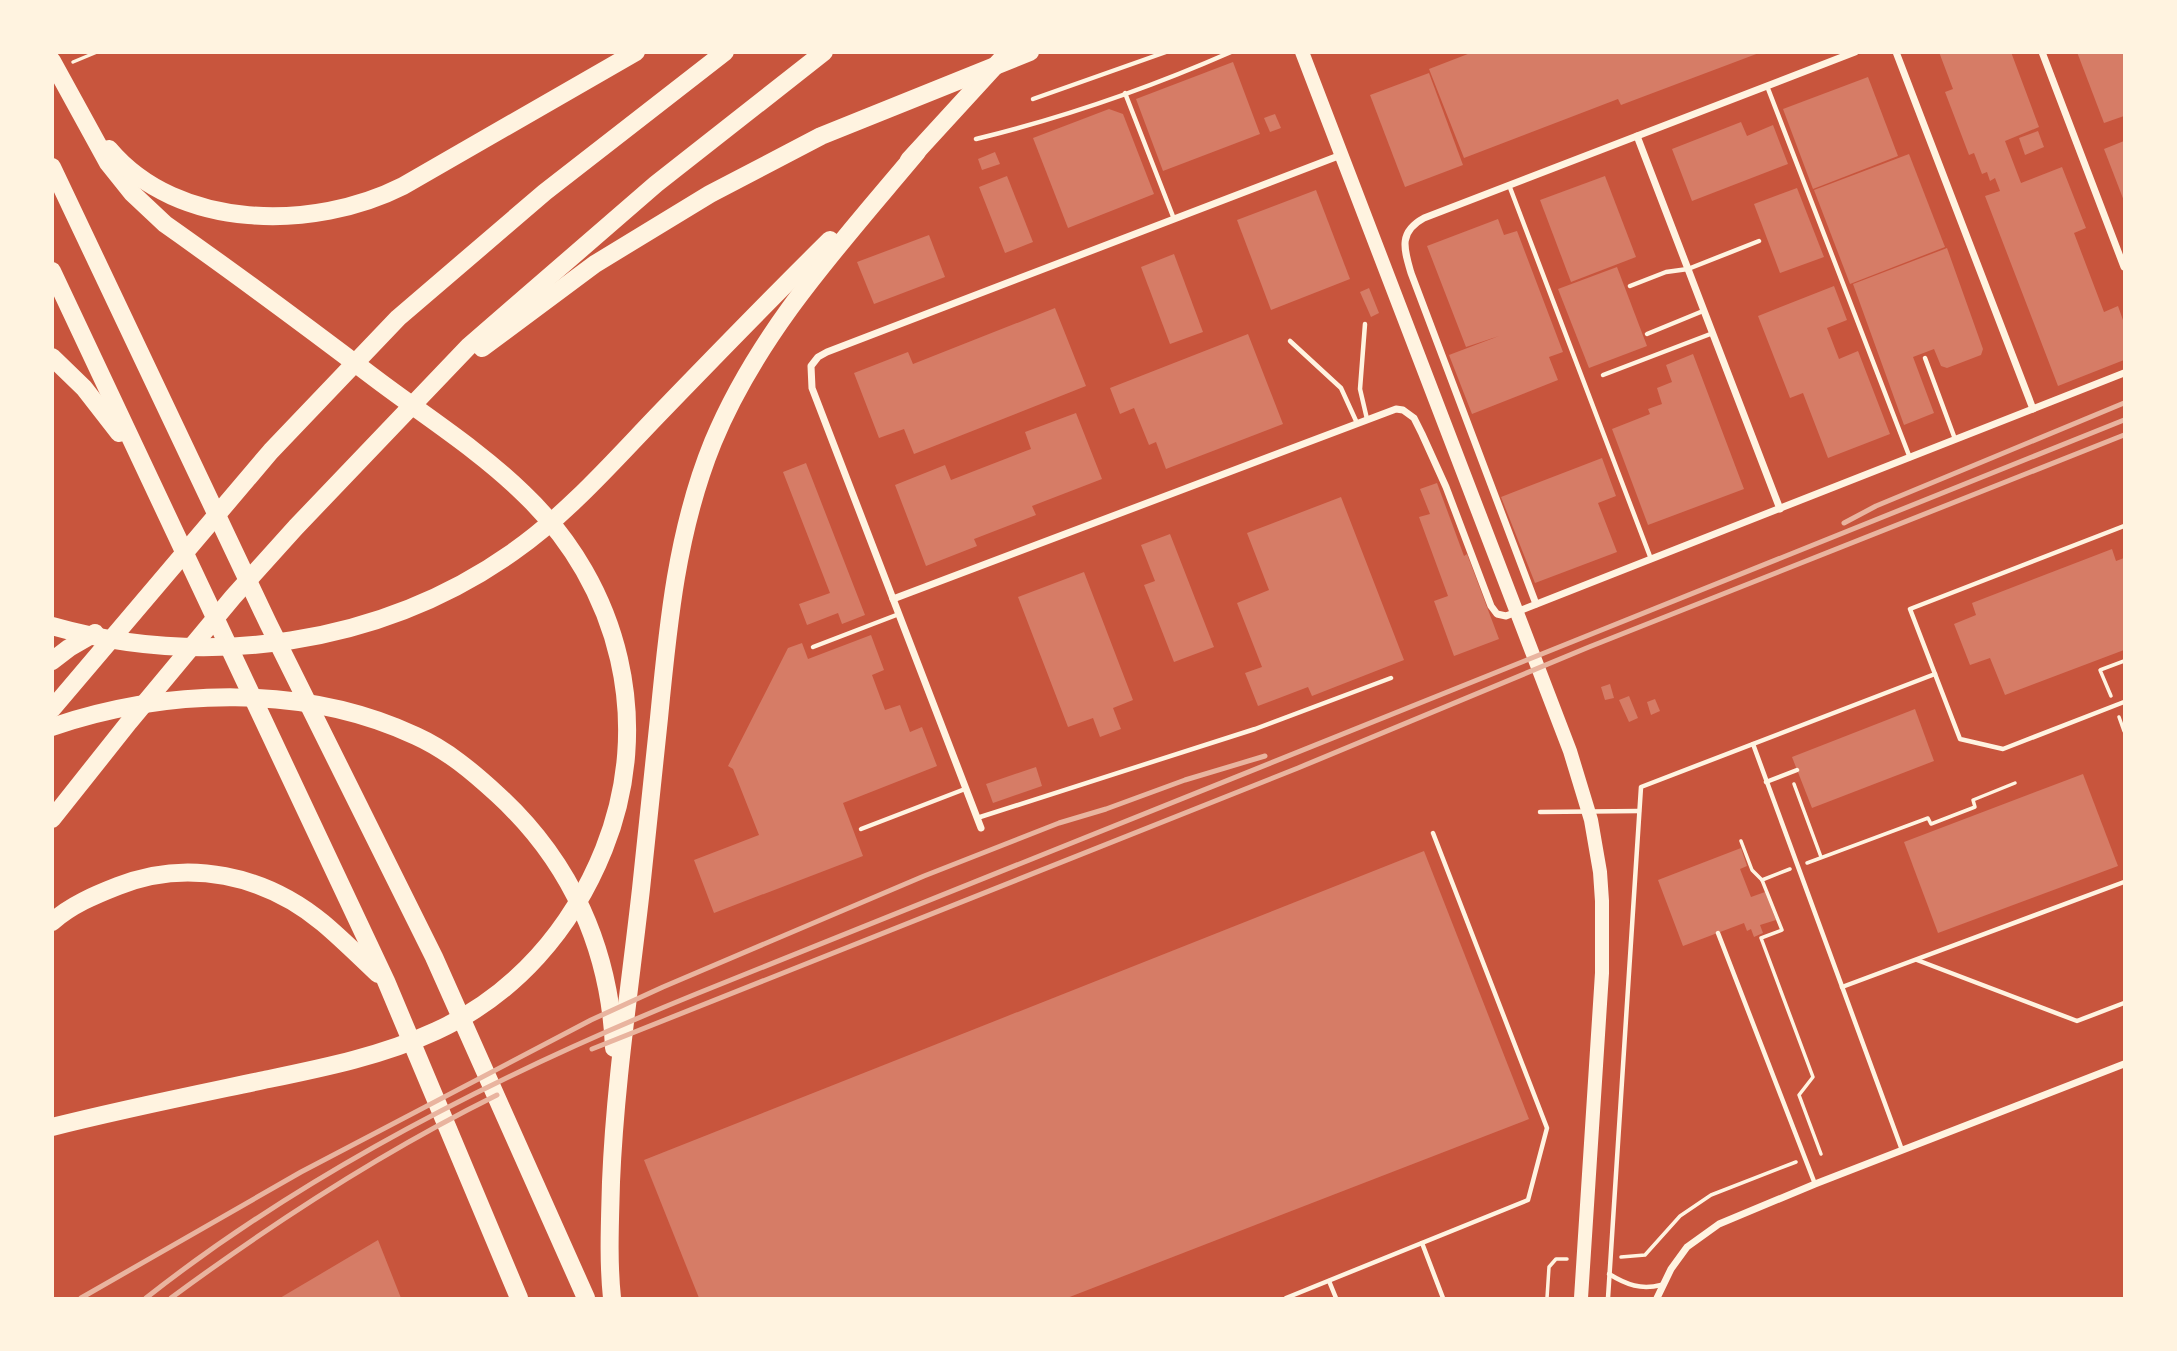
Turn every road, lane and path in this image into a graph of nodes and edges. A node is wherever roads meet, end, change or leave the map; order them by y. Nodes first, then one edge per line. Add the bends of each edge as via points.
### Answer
1 (636, 52) edge
2 (726, 52) edge
3 (824, 52) edge
4 (1008, 52) edge
5 (1030, 52) edge
6 (1166, 52) edge
7 (1231, 52) edge
8 (1302, 52) edge
9 (1855, 52) edge
10 (1896, 52) edge
11 (2042, 52) edge
12 (52, 61) edge
13 (61, 80) junction
14 (1767, 86) junction
15 (1125, 93) junction
16 (1033, 99) dead end
17 (1637, 136) junction
18 (976, 139) dead end
19 (917, 152) junction
20 (1341, 155) junction
21 (52, 167) edge
22 (1509, 185) junction
23 (1174, 219) junction
24 (1759, 242) dead end
25 (2124, 267) edge
26 (1688, 269) junction
27 (52, 271) edge
28 (1630, 286) dead end
29 (1704, 311) junction
30 (1364, 324) dead end
31 (1713, 333) junction
32 (1647, 334) dead end
33 (1290, 341) dead end
34 (52, 357) edge
35 (1925, 358) dead end
36 (2124, 373) edge
37 (1603, 375) dead end
38 (428, 388) junction
39 (2033, 409) junction
40 (1367, 419) junction
41 (1357, 423) junction
42 (1955, 440) junction
43 (1910, 458) junction
44 (149, 476) junction
45 (1780, 509) junction
46 (2124, 526) edge
47 (1651, 559) junction
48 (893, 599) junction
49 (1536, 604) junction
50 (134, 610) junction
51 (899, 614) junction
52 (52, 626) edge
53 (813, 647) dead end
54 (52, 661) edge
55 (2124, 661) edge
56 (2101, 670) dead end
57 (1935, 674) junction
58 (1391, 678) dead end
59 (2124, 702) edge
60 (52, 709) edge
61 (52, 727) edge
62 (1753, 744) junction
63 (1797, 769) dead end
64 (1789, 772) junction
65 (1766, 782) junction
66 (2015, 783) dead end
67 (966, 789) junction
68 (1639, 811) junction
69 (1540, 812) dead end
70 (977, 818) junction
71 (52, 819) edge
72 (981, 828) dead end
73 (861, 829) dead end
74 (1433, 834) dead end
75 (1741, 841) dead end
76 (1821, 857) junction
77 (1798, 866) junction
78 (1762, 880) junction
79 (2124, 882) edge
80 (52, 922) edge
81 (1718, 933) dead end
82 (1916, 960) junction
83 (386, 981) junction
84 (1842, 987) junction
85 (2124, 1003) edge
86 (2124, 1064) edge
87 (616, 1104) junction
88 (52, 1127) edge
89 (1902, 1150) junction
90 (1821, 1154) dead end
91 (1792, 1163) dead end
92 (1815, 1184) junction
93 (1422, 1243) junction
94 (1567, 1257) dead end
95 (1623, 1257) dead end
96 (1556, 1259) dead end
97 (1566, 1271) dead end
98 (1609, 1274) junction
99 (1329, 1281) junction
100 (1661, 1285) junction
101 (519, 1298) edge
102 (586, 1298) edge
103 (612, 1298) edge
104 (1286, 1298) edge
105 (1336, 1298) edge
106 (1443, 1298) edge
107 (1547, 1298) edge
108 (1581, 1298) edge
109 (1608, 1298) edge
110 (1657, 1298) edge

1 - 13 highway via 388,193 351,207 300,216 215,210 162,191 116,158
2 - 50 highway via 545,192 398,318 271,451
3 - 38 highway via 646,192 507,311
4 - 19 highway
5 - 38 highway via 833,131 710,194 595,264
6 - 16 lane
7 - 15 lane
8 - 20 main road
9 - 14 street
10 - 39 street
11 - 25 street
12 - 13 highway
13 - 88 highway via 99,149 132,193 165,224 524,493 562,537 597,598 620,661 629,726 624,783 610,834 588,884 546,948 517,979 481,1006 390,1049
14 - 17 street
14 - 43 lane
15 - 18 lane
15 - 23 lane
17 - 22 street
17 - 26 street
19 - 52 highway via 574,500 515,551 454,587 343,629 243,647 155,646
19 - 87 highway via 771,333 713,441 697,489 672,595
20 - 23 street
20 - 108 main road via 1579,777 1591,820 1600,872 1602,973
21 - 102 highway via 268,623 435,957
22 - 47 lane
22 - 49 street via 1413,224 1405,240 1405,255
23 - 48 street via 827,352 811,366 812,388
24 - 26 lane
26 - 28 lane
26 - 29 street
27 - 44 highway
29 - 31 street
29 - 32 lane
30 - 40 lane via 1360,388
31 - 37 lane
31 - 45 street
33 - 41 lane via 1341,388
34 - 44 highway via 105,412
35 - 42 lane
36 - 39 street
38 - 71 highway via 233,597
39 - 42 street
40 - 41 street
40 - 49 street via 1389,410 1403,410 1414,418 1497,614 1506,616
41 - 48 street
42 - 43 street
43 - 45 street
44 - 83 highway
45 - 47 street
46 - 57 lane via 1910,609
47 - 49 street
48 - 51 street
50 - 54 highway
50 - 60 highway
51 - 53 lane
51 - 67 street
55 - 56 path
57 - 59 lane via 1960,739 2003,749
57 - 62 lane
58 - 70 lane via 1255,729
61 - 87 highway via 151,703 237,697 310,705 368,718 415,735 448,754 528,824 580,902 598,946 606,983
62 - 65 lane
62 - 68 lane via 1641,787
63 - 64 lane
64 - 65 lane
64 - 76 path
65 - 77 lane
66 - 76 path via 1973,800 1975,807 1942,820 1931,824 1928,818
67 - 70 street
67 - 73 lane
68 - 69 lane
68 - 98 lane
70 - 72 street
74 - 93 lane via 1547,1128 1528,1200
75 - 78 path via 1752,870
76 - 77 path
77 - 78 path
77 - 84 lane
78 - 90 path via 1782,930 1761,938 1813,1077 1799,1096
79 - 82 lane
80 - 83 highway via 89,898 135,880 179,872 229,876 272,891 307,911
81 - 92 lane
82 - 84 lane
82 - 85 lane via 2077,1021
83 - 101 highway
84 - 89 lane
86 - 89 street
87 - 103 highway via 610,1205
89 - 92 street
91 - 95 path via 1711,1195 1680,1216 1645,1255
92 - 100 street via 1705,1232 1687,1247
93 - 99 lane
93 - 106 lane
94 - 97 path
96 - 107 path via 1549,1267
98 - 100 lane via 1633,1286
98 - 109 lane
99 - 104 lane
99 - 105 lane
100 - 110 street

